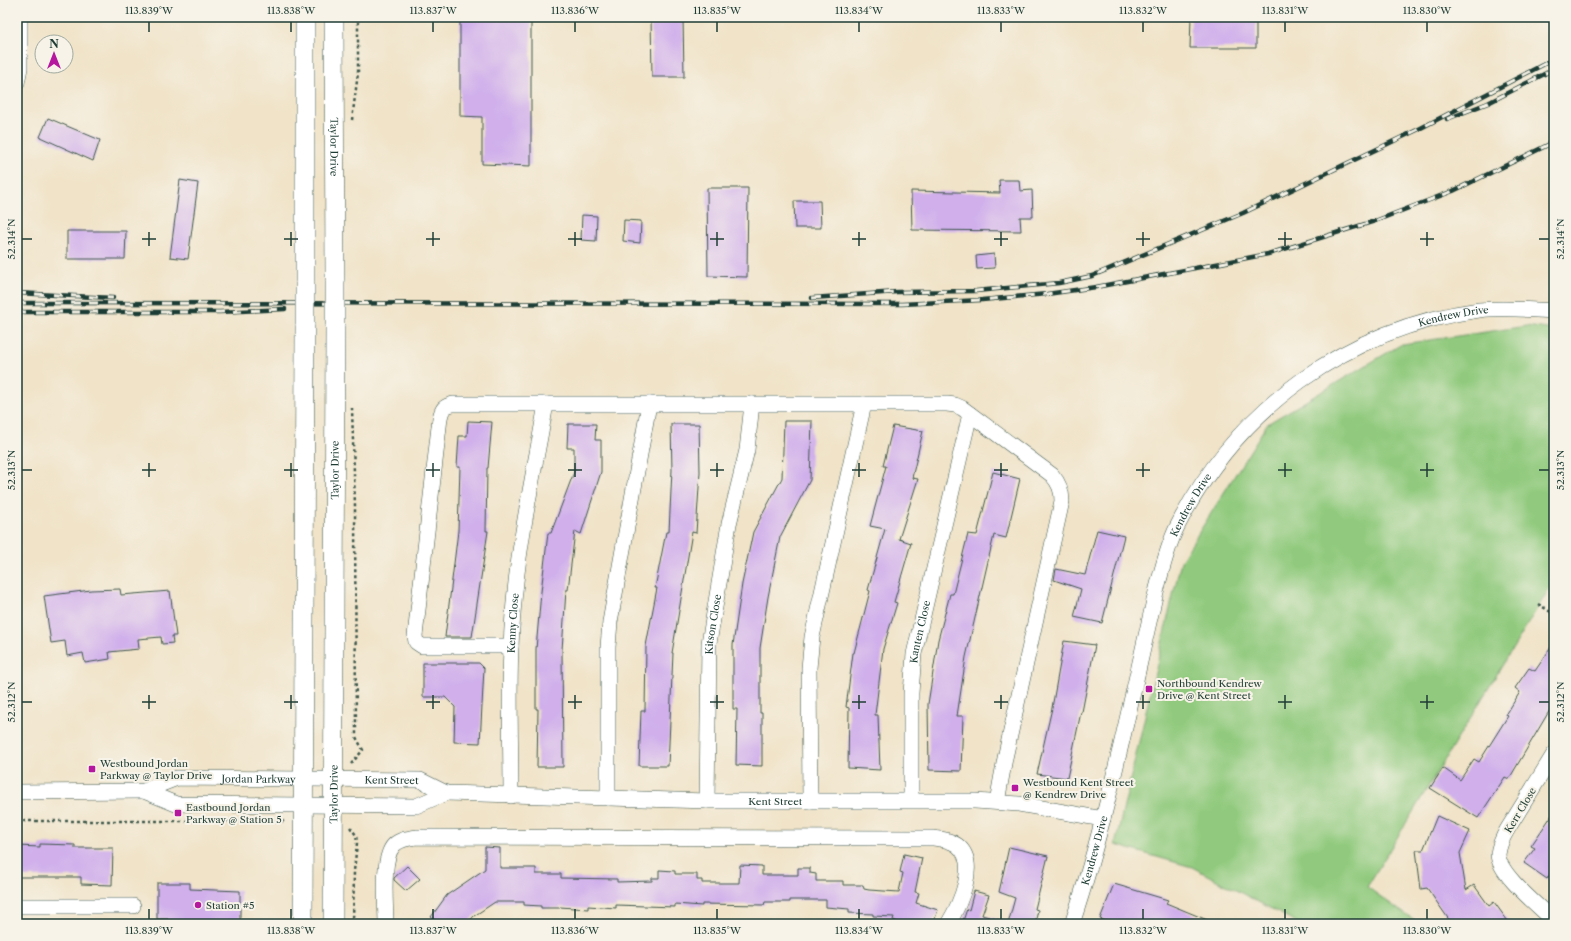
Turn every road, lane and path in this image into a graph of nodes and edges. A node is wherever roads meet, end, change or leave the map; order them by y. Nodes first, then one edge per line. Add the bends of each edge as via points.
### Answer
1 (20, 17) edge
2 (305, 17) edge
3 (334, 17) edge
4 (358, 17) edge
5 (17, 83) edge
6 (352, 127) dead end
7 (1554, 311) edge
8 (352, 403) dead end
9 (546, 404) junction
10 (649, 404) junction
11 (752, 404) junction
12 (864, 404) junction
13 (970, 414) junction
14 (1538, 604) dead end
15 (1554, 614) edge
16 (511, 646) junction
17 (1554, 754) edge
18 (351, 763) dead end
19 (304, 778) junction
20 (334, 778) junction
21 (144, 791) junction
22 (17, 792) edge
23 (446, 793) junction
24 (511, 796) junction
25 (608, 798) junction
26 (911, 800) junction
27 (707, 801) junction
28 (810, 801) junction
29 (997, 802) junction
30 (304, 805) junction
31 (334, 805) junction
32 (1103, 819) junction
33 (286, 820) dead end
34 (17, 821) edge
35 (348, 824) dead end
36 (17, 906) edge
37 (133, 906) dead end
38 (1554, 920) edge
39 (303, 924) edge
40 (333, 924) edge
41 (353, 924) edge
42 (386, 924) edge
43 (948, 924) edge
44 (1072, 924) edge

1 - 5 street via 20,68
2 - 19 main road, bridge
3 - 20 main road, Taylor Drive, bridge
4 - 6 path via 358,73
7 - 32 street, Kendrew Drive via 1480,310 1404,327 1332,359 1265,409 1238,436 1195,494 1177,528 1165,560
8 - 18 path via 356,737 363,750
9 - 10 street
9 - 16 street, Kenny Close via 517,571
9 - 16 street via 453,404 442,410 440,418 416,642 422,646
10 - 11 street
10 - 25 street via 610,622
11 - 12 street
11 - 27 street, Kitson Close via 747,450 729,524 709,643
12 - 13 street via 947,404 955,405
12 - 28 street via 812,637 809,668
13 - 26 street, Kanten Close via 914,654 911,693
13 - 29 street via 1052,475 1062,493
14 - 15 path
16 - 24 street, Kenny Close
17 - 38 street, Kerr Close via 1507,830 1498,854 1507,875
19 - 20 street, Jordan Parkway
19 - 21 street, Jordan Parkway via 177,778
19 - 30 main road
20 - 23 street, Kent Street via 420,780
20 - 31 main road, Taylor Drive
21 - 22 street, Jordan Parkway
21 - 30 street, Jordan Parkway via 176,804
23 - 24 street, Kent Street
23 - 31 street, Kent Street via 416,806
24 - 25 street, Kent Street
25 - 27 street, Kent Street
26 - 28 street, Kent Street
26 - 29 street, Kent Street
27 - 28 street, Kent Street
29 - 32 street, Kent Street
30 - 31 street, Jordan Parkway
30 - 39 main road
31 - 40 main road, Taylor Drive
32 - 44 street, Kendrew Drive via 1087,881
33 - 34 path
35 - 41 path via 356,836
36 - 37 street
42 - 43 street via 386,865 389,852 395,844 404,839 417,837 505,837 933,838 958,846 967,864 965,887

